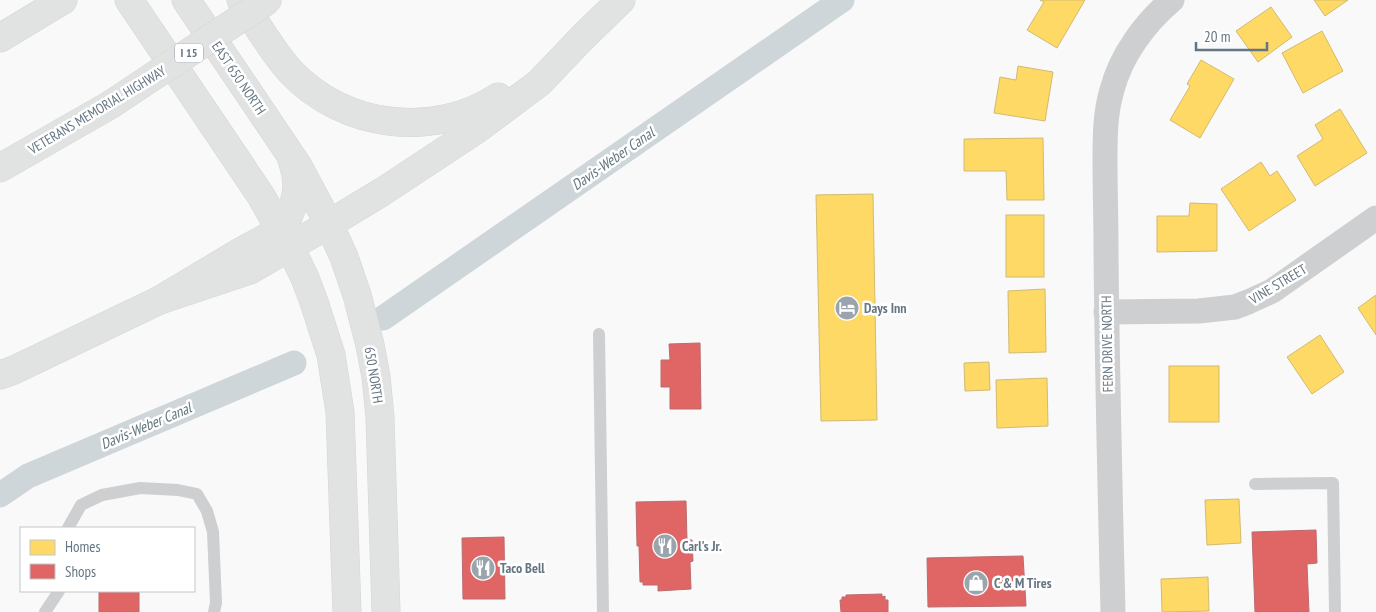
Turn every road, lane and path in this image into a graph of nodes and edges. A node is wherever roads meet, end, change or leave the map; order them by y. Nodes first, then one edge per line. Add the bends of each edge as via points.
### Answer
1 (129, 0) edge
2 (186, 0) edge
3 (242, 0) edge
4 (268, 0) edge
5 (621, 0) edge
6 (1172, 0) edge
7 (59, 2) edge
8 (0, 38) edge
9 (582, 38) junction
10 (291, 156) junction
11 (0, 168) edge
12 (1376, 218) edge
13 (330, 224) junction
14 (285, 238) junction
15 (1106, 312) junction
16 (599, 334) dead end
17 (0, 375) edge
18 (1255, 484) dead end
19 (69, 527) edge
20 (59, 592) edge
21 (46, 612) edge
22 (214, 612) edge
23 (347, 612) edge
24 (386, 612) edge
25 (603, 612) edge
26 (1113, 612) edge
27 (1335, 612) edge

1 - 14 main road via 245,171
2 - 10 main road, EAST 650 NORTH
3 - 9 main road via 298,79 340,107 391,122 431,122 474,111
4 - 11 main road, VETERANS MEMORIAL HIGHWAY / I 15, bridge via 110,106
5 - 9 main road
6 - 15 street, FERN DRIVE NORTH via 1131,47 1112,90 1105,138
7 - 8 main road
9 - 13 main road via 539,83 476,130
10 - 13 main road, 650 NORTH
10 - 14 main road via 297,188
12 - 15 street, VINE STREET via 1272,291 1248,302 1220,310
13 - 14 main road
13 - 24 main road, 650 NORTH via 360,304 376,377
14 - 17 main road via 250,270 160,300
14 - 23 main road via 305,278 331,355 342,442
15 - 26 street, FERN DRIVE NORTH
16 - 25 lane
18 - 27 lane via 1333,483
19 - 22 lane via 80,505 102,495 140,488 197,494 207,511 213,532
20 - 21 lane

